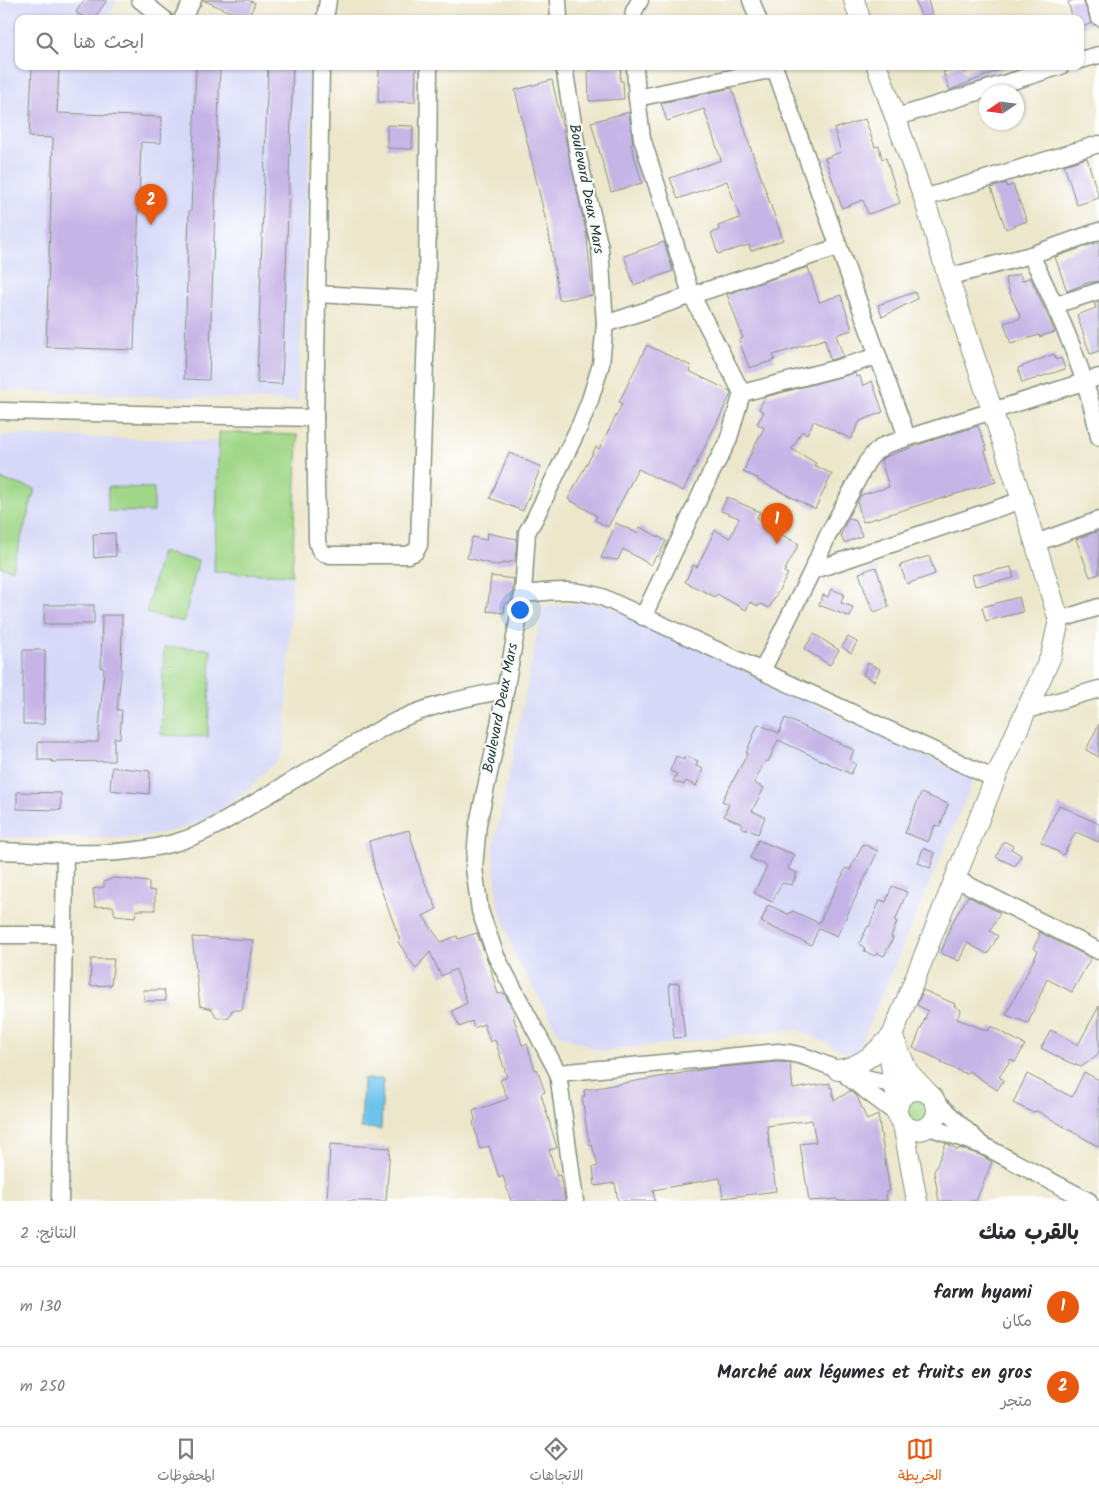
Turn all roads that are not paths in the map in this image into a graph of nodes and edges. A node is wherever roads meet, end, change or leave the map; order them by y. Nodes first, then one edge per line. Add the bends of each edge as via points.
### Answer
1 (140, 0) edge
2 (193, 0) edge
3 (328, 0) edge
4 (558, 0) edge
5 (640, 0) edge
6 (751, 0) edge
7 (854, 0) edge
8 (1093, 0) edge
9 (159, 15) edge
10 (184, 15) edge
11 (326, 15) edge
12 (559, 15) edge
13 (634, 15) edge
14 (757, 15) edge
15 (859, 15) edge
16 (1099, 17) edge
17 (1099, 55) edge
18 (1084, 59) edge
19 (321, 70) edge
20 (429, 70) edge
21 (565, 70) edge
22 (635, 70) edge
23 (761, 70) edge
24 (775, 70) edge
25 (878, 70) edge
26 (1048, 70) edge
27 (637, 98) junction
28 (894, 118) junction
29 (1099, 144) edge
30 (924, 198) junction
31 (1099, 231) edge
32 (838, 247) junction
33 (1031, 256) junction
34 (948, 278) junction
35 (1099, 291) edge
36 (317, 294) junction
37 (691, 294) junction
38 (427, 300) junction
39 (1055, 305) junction
40 (605, 324) junction
41 (878, 356) junction
42 (1092, 380) edge
43 (742, 393) junction
44 (0, 411) edge
45 (992, 412) junction
46 (315, 418) junction
47 (907, 437) junction
48 (1099, 437) edge
49 (1022, 500) junction
50 (1099, 520) edge
51 (1036, 543) junction
52 (812, 571) junction
53 (523, 594) junction
54 (1099, 607) edge
55 (643, 617) junction
56 (1059, 620) junction
57 (762, 671) junction
58 (1099, 689) edge
59 (505, 690) junction
60 (1026, 710) junction
61 (995, 779) junction
62 (0, 851) edge
63 (65, 853) junction
64 (954, 878) junction
65 (0, 935) edge
66 (64, 935) junction
67 (1099, 951) edge
68 (892, 1036) junction
69 (838, 1070) junction
70 (558, 1074) junction
71 (894, 1084) junction
72 (926, 1094) junction
73 (899, 1114) junction
74 (927, 1128) junction
75 (984, 1146) junction
76 (916, 1192) edge
77 (60, 1201) edge
78 (575, 1201) edge
79 (1089, 1201) edge

1 - 9 street
2 - 10 street
3 - 11 street
4 - 12 street
5 - 13 street
6 - 14 street
7 - 15 street
8 - 16 street
17 - 18 street
19 - 36 street
20 - 38 street
21 - 40 street, Boulevard Deux Mars via 578,155 600,248
22 - 27 street
23 - 27 street
24 - 32 street
25 - 28 street
26 - 28 street
27 - 37 street via 642,138
28 - 30 street
29 - 30 street
30 - 34 street
31 - 33 street
32 - 37 street
32 - 41 street
33 - 34 street
33 - 39 street
34 - 45 street
35 - 39 street
36 - 38 street
36 - 46 street
37 - 40 street
37 - 43 street
38 - 46 street via 420,545 415,552 407,555 331,555 319,550
39 - 42 street
40 - 53 street, Boulevard Deux Mars via 601,364 590,400 527,532
41 - 43 street
41 - 47 street
42 - 45 street
42 - 48 street
43 - 55 street via 728,441
44 - 46 street
45 - 47 street
45 - 49 street
47 - 52 street via 874,452
49 - 51 street
49 - 52 street
50 - 51 street
51 - 56 street
52 - 57 street
53 - 55 street via 582,591
53 - 59 street, Boulevard Deux Mars
54 - 56 street
55 - 57 street
56 - 60 street via 1051,656
57 - 61 street
58 - 60 street
59 - 63 street via 463,698 388,725 217,825 175,843 134,852
59 - 70 street, Boulevard Deux Mars via 478,824 474,868 480,911 496,956
60 - 61 street
61 - 64 street
62 - 63 street
63 - 66 street
64 - 67 street
64 - 68 street
65 - 66 street
66 - 77 street
68 - 69 street via 876,1052 853,1067
68 - 71 street via 889,1053
68 - 72 street via 908,1072
69 - 70 street via 804,1055 778,1052
69 - 71 street
69 - 73 street
70 - 78 street, Boulevard Deux Mars
71 - 72 street
71 - 73 street
72 - 73 street via 911,1091 902,1096
72 - 74 street via 938,1112
72 - 75 street
73 - 74 street via 913,1130
73 - 76 street
74 - 75 street
74 - 76 street
75 - 79 street

